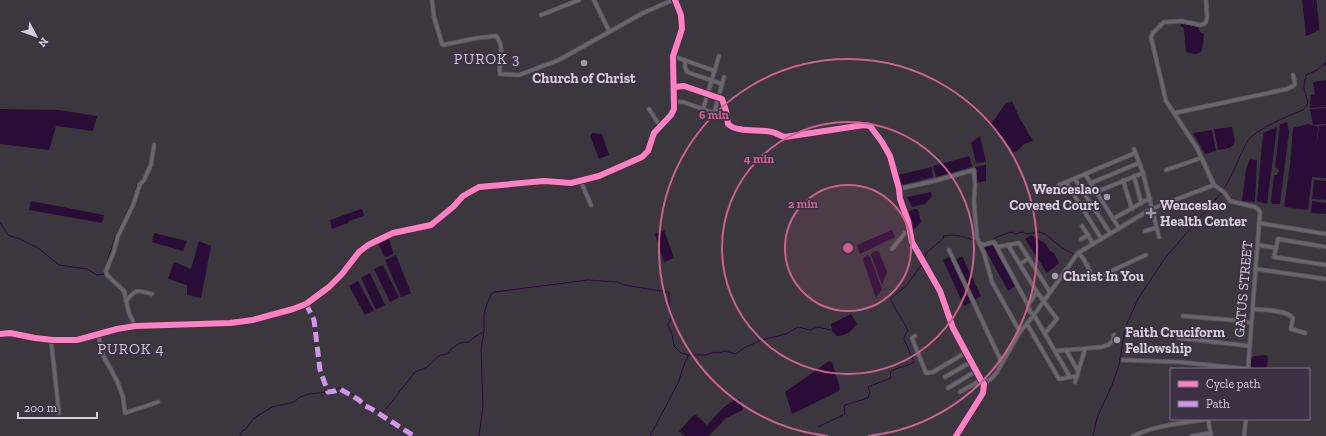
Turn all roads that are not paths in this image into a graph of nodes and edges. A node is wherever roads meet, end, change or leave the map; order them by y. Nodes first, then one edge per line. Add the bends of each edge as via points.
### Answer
1 (432, 0) edge
2 (579, 0) edge
3 (594, 0) edge
4 (675, 0) edge
5 (1206, 0) edge
6 (663, 2) edge
7 (541, 15) dead end
8 (609, 31) junction
9 (672, 56) junction
10 (719, 56) dead end
11 (685, 60) junction
12 (715, 71) junction
13 (1293, 75) dead end
14 (724, 77) dead end
15 (712, 81) junction
16 (722, 84) junction
17 (674, 87) junction
18 (708, 94) junction
19 (717, 98) junction
20 (674, 102) junction
21 (648, 109) dead end
22 (703, 109) junction
23 (1175, 113) junction
24 (660, 126) junction
25 (154, 145) dead end
26 (1134, 149) dead end
27 (1136, 153) junction
28 (1201, 158) junction
29 (1139, 163) junction
30 (1166, 170) dead end
31 (1143, 172) junction
32 (1085, 174) junction
33 (1134, 176) junction
34 (1075, 179) junction
35 (1123, 180) junction
36 (581, 182) junction
37 (1066, 182) junction
38 (1091, 183) junction
39 (1059, 184) dead end
40 (1214, 185) junction
41 (899, 189) junction
42 (1096, 192) junction
43 (1150, 198) junction
44 (1141, 202) junction
45 (591, 205) dead end
46 (1153, 208) junction
47 (1132, 209) junction
48 (1113, 219) junction
49 (1259, 223) junction
50 (1082, 226) dead end
51 (1119, 228) junction
52 (1156, 228) junction
53 (1145, 231) dead end
54 (909, 232) junction
55 (1110, 233) junction
56 (1326, 234) edge
57 (1088, 235) junction
58 (1159, 237) dead end
59 (1101, 238) junction
60 (1080, 239) dead end
61 (979, 243) junction
62 (1093, 244) junction
63 (1008, 245) junction
64 (1258, 245) junction
65 (997, 247) junction
66 (1326, 247) edge
67 (1276, 248) junction
68 (892, 249) dead end
69 (949, 250) dead end
70 (1078, 253) junction
71 (1146, 256) dead end
72 (1028, 259) junction
73 (1020, 264) junction
74 (1326, 265) edge
75 (1256, 269) junction
76 (1326, 278) edge
77 (1037, 292) junction
78 (1050, 292) junction
79 (152, 294) dead end
80 (126, 301) junction
81 (1044, 301) junction
82 (1028, 305) junction
83 (1253, 309) junction
84 (1034, 315) junction
85 (1183, 316) dead end
86 (1252, 323) junction
87 (1027, 324) junction
88 (135, 326) junction
89 (1020, 332) junction
90 (1045, 333) junction
91 (1305, 333) dead end
92 (0, 334) edge
93 (98, 334) junction
94 (1114, 335) dead end
95 (915, 336) dead end
96 (1179, 338) dead end
97 (51, 340) junction
98 (1250, 346) junction
99 (1086, 349) junction
100 (1066, 350) junction
101 (1055, 351) junction
102 (965, 353) junction
103 (1123, 360) dead end
104 (971, 362) junction
105 (1002, 363) junction
106 (1238, 368) edge
107 (1248, 368) edge
108 (976, 371) junction
109 (1079, 371) junction
110 (1077, 376) junction
111 (945, 377) dead end
112 (1070, 377) junction
113 (981, 380) junction
114 (1075, 382) dead end
115 (984, 384) junction
116 (948, 388) dead end
117 (960, 392) dead end
118 (158, 402) dead end
119 (59, 413) dead end
120 (1202, 420) edge
121 (1208, 420) edge
122 (1246, 420) edge
123 (1211, 435) edge
124 (956, 436) edge
125 (1133, 436) edge
126 (1192, 436) edge
127 (1244, 436) edge

1 - 8 street via 434,17 443,45 496,36 501,46 500,74 519,75 558,60
2 - 7 street
3 - 8 street
4 - 6 street
4 - 9 street via 681,15 682,29
5 - 23 street via 1208,17 1204,24 1164,22 1151,37 1166,101
6 - 8 street
9 - 11 street
9 - 17 street
10 - 12 street
11 - 12 street
11 - 15 street via 687,72
12 - 15 street
13 - 23 street via 1295,84 1286,89
14 - 16 street
15 - 16 street
15 - 18 street
16 - 19 street
17 - 18 street via 684,86
17 - 20 street
18 - 19 street
18 - 22 street
19 - 22 street via 714,113
19 - 41 street via 724,102 728,124 732,127 785,136 870,126 887,150
20 - 22 street via 683,102
20 - 24 street via 671,115
21 - 24 street
23 - 28 street
24 - 36 street via 654,133 650,148 642,157
25 - 80 street via 151,165 140,184 106,271 107,276 124,291
26 - 27 street
27 - 29 street
27 - 32 street
28 - 30 street
28 - 40 street
29 - 31 street
29 - 38 street
31 - 33 street
31 - 43 street
32 - 34 street
32 - 38 street
33 - 35 street
33 - 44 street
34 - 37 street
34 - 55 street
35 - 42 street
35 - 47 street
36 - 45 street
36 - 88 street via 564,184 544,181 479,187 463,196 431,225 393,233 368,245 329,288 306,304 293,309 258,319 230,323
37 - 39 street
37 - 59 street
38 - 42 street
40 - 46 street
40 - 49 street, GATUS STREET via 1233,203 1260,210
41 - 54 street
41 - 61 street via 974,170 974,202
42 - 48 street
43 - 44 street
43 - 46 street
44 - 47 street
46 - 51 street
46 - 52 street
47 - 48 street
48 - 51 street
49 - 56 street
49 - 64 street, GATUS STREET
50 - 57 street
51 - 55 street
52 - 53 street
52 - 58 street
54 - 68 street via 905,233
54 - 102 street via 940,291 949,319
55 - 59 street
57 - 60 street
57 - 62 street
59 - 62 street
61 - 65 street via 983,245 994,242
61 - 89 street via 992,282
62 - 70 street
63 - 65 street
63 - 72 street via 1019,243
63 - 73 street
64 - 67 street
64 - 75 street, GATUS STREET
65 - 82 street
66 - 67 street via 1278,239
67 - 74 street via 1274,257
69 - 105 street
70 - 71 street via 1094,279
70 - 78 street
72 - 73 street
72 - 78 street
73 - 77 street
75 - 76 street
75 - 83 street, GATUS STREET
77 - 81 street
77 - 82 street
78 - 81 street
79 - 80 street via 137,290
80 - 88 street
81 - 84 street
81 - 90 street via 1057,319
82 - 84 street
83 - 86 street, GATUS STREET
83 - 91 street via 1289,315 1293,318 1291,329
84 - 87 street
84 - 90 street
85 - 86 street
86 - 98 street, GATUS STREET
87 - 89 street
87 - 112 street via 1059,379
88 - 93 street
89 - 105 street
90 - 101 street
92 - 97 street via 10,333
93 - 97 street via 77,340
93 - 118 street via 103,355 117,381 125,413
94 - 99 street via 1113,341 1108,345
95 - 102 street via 912,338 926,373 933,372
96 - 98 street
97 - 119 street
98 - 107 street, GATUS STREET
99 - 100 street
99 - 109 street
100 - 101 street
100 - 109 street
101 - 112 street
102 - 104 street
103 - 106 street
104 - 108 street
104 - 111 street
105 - 115 street via 994,377
108 - 113 street
108 - 116 street
109 - 110 street
110 - 112 street
110 - 114 street
113 - 115 street
113 - 117 street
115 - 124 street via 983,393
120 - 125 street via 1156,428
121 - 123 street
122 - 127 street
123 - 126 street

